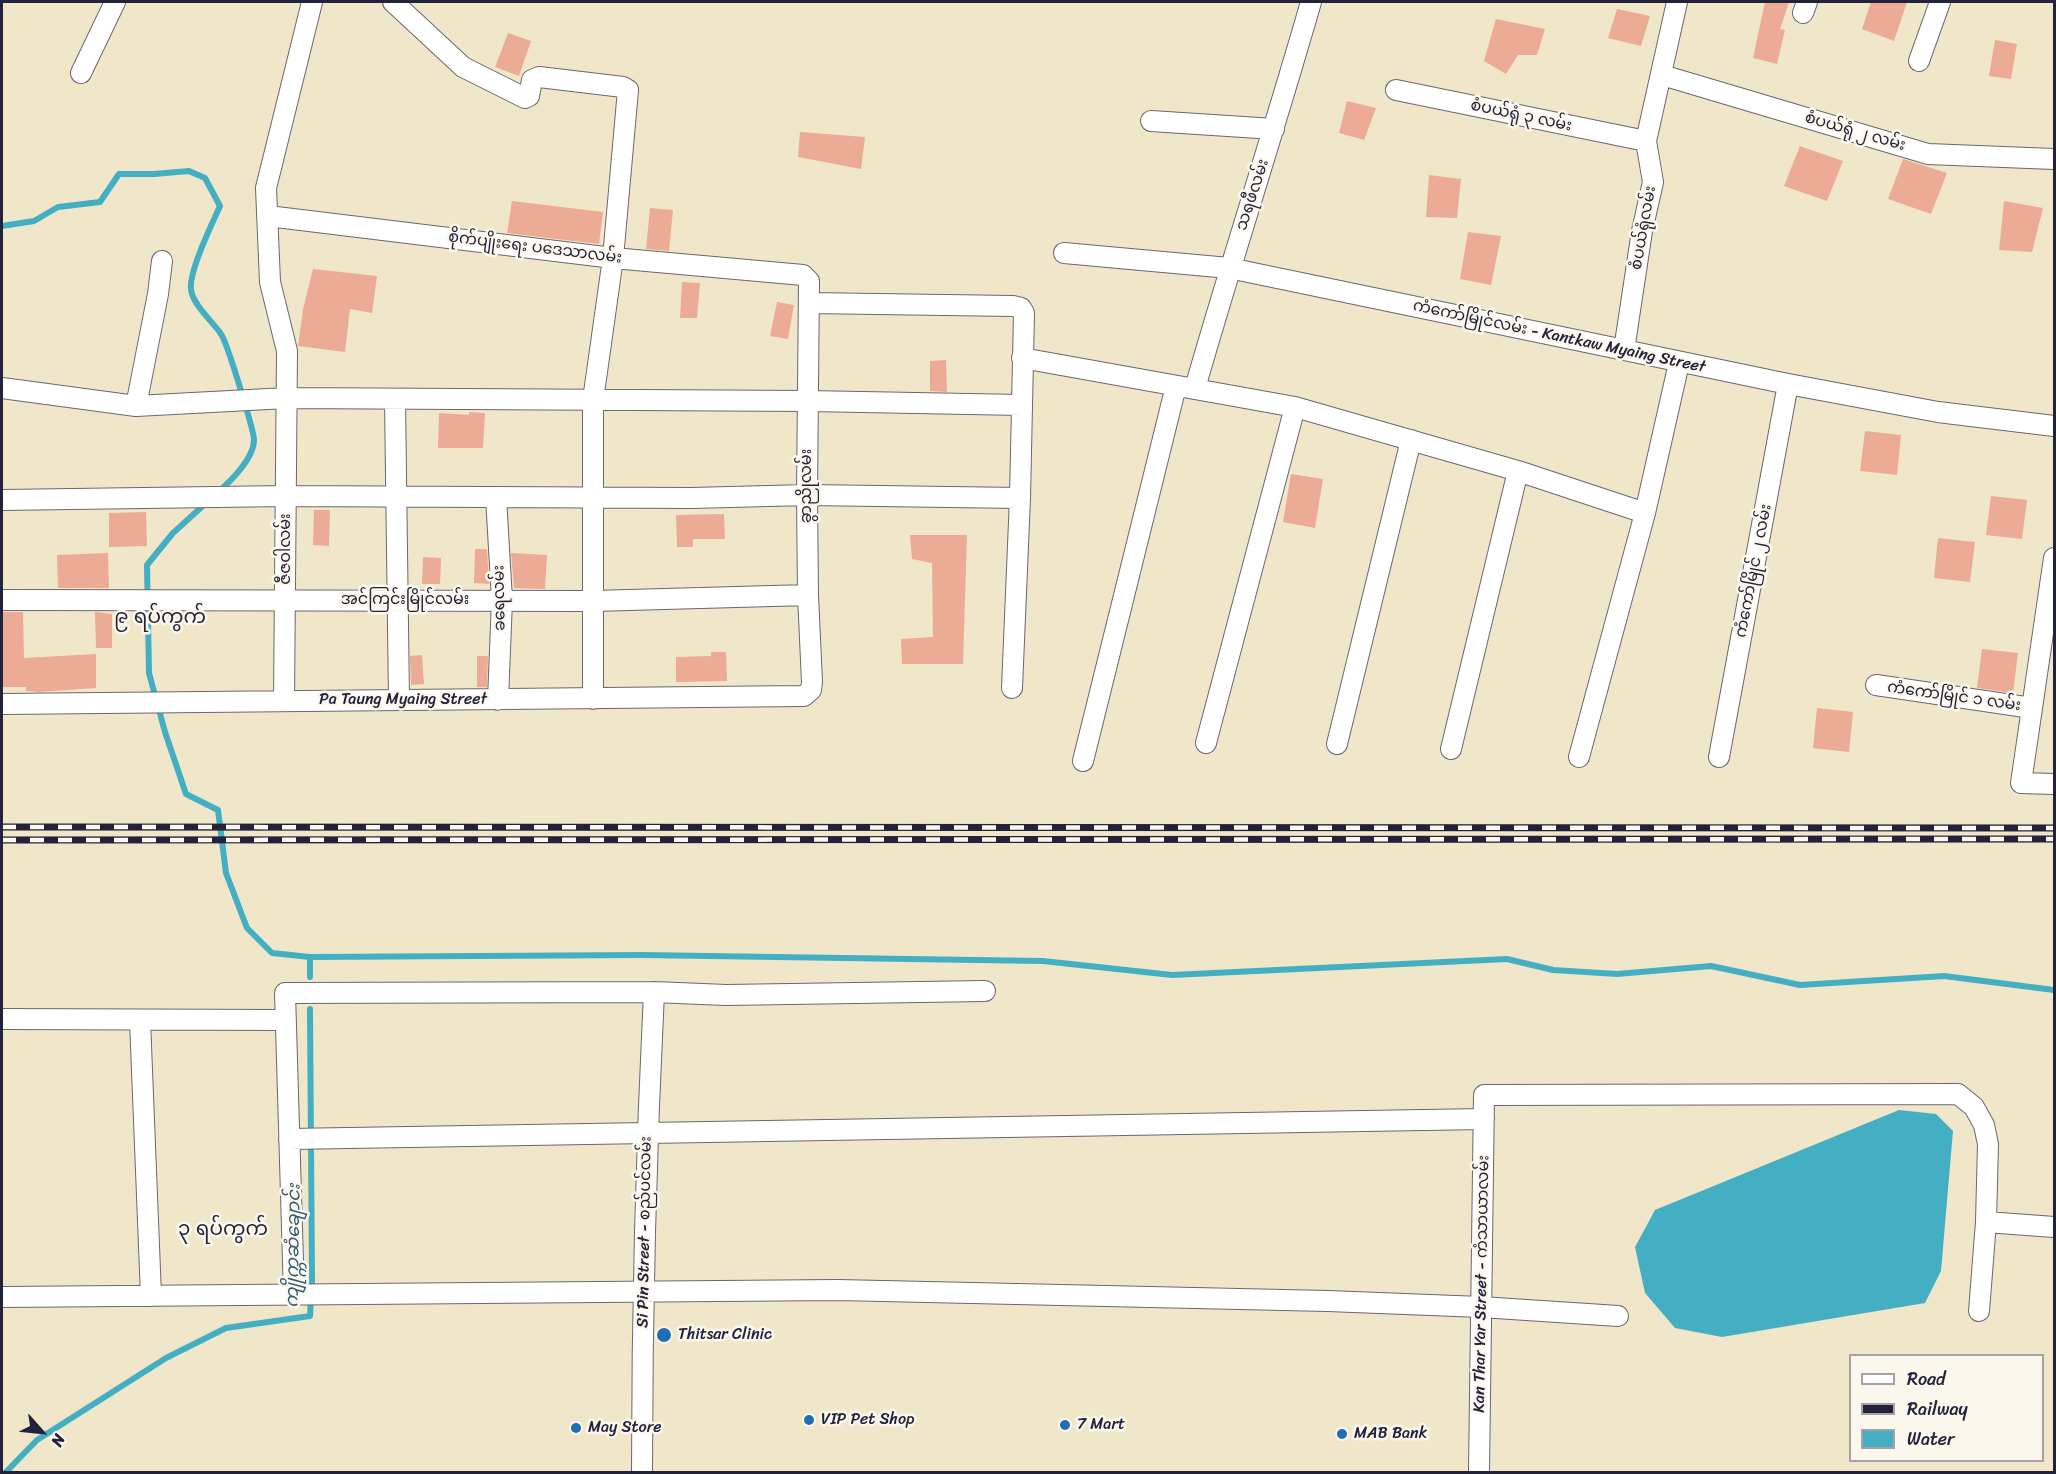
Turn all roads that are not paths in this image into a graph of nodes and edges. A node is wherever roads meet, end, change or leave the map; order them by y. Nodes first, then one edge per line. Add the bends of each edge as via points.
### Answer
1 (115, 2) edge
2 (312, 2) edge
3 (393, 2) edge
4 (1311, 2) edge
5 (1677, 2) edge
6 (1940, 2) edge
7 (1919, 61) dead end
8 (81, 73) dead end
9 (1662, 75) junction
10 (1396, 90) dead end
11 (1150, 121) dead end
12 (1274, 129) junction
13 (1646, 141) junction
14 (2055, 159) edge
15 (268, 216) junction
16 (1064, 253) dead end
17 (613, 258) junction
18 (162, 261) dead end
19 (1229, 268) junction
20 (803, 275) joint
21 (808, 303) junction
22 (1624, 350) junction
23 (1022, 357) junction
24 (1679, 363) junction
25 (1788, 384) junction
26 (1185, 387) junction
27 (2, 388) edge
28 (287, 399) junction
29 (395, 400) junction
30 (593, 400) junction
31 (808, 401) junction
32 (1022, 405) junction
33 (136, 406) junction
34 (1295, 407) junction
35 (2055, 426) edge
36 (1411, 440) junction
37 (1518, 471) junction
38 (807, 495) junction
39 (286, 496) junction
40 (396, 496) junction
41 (496, 497) junction
42 (593, 498) junction
43 (1020, 498) junction
44 (2, 500) edge
45 (1645, 513) junction
46 (2055, 558) edge
47 (808, 595) junction
48 (286, 599) junction
49 (2, 600) edge
50 (398, 600) junction
51 (502, 600) junction
52 (593, 601) junction
53 (1876, 685) dead end
54 (1012, 688) dead end
55 (804, 696) joint
56 (498, 699) junction
57 (593, 699) junction
58 (284, 700) junction
59 (399, 700) junction
60 (2, 704) edge
61 (2032, 708) junction
62 (1206, 743) dead end
63 (1337, 744) dead end
64 (1451, 749) dead end
65 (1579, 757) dead end
66 (1719, 757) dead end
67 (1083, 761) dead end
68 (2055, 784) edge
69 (985, 991) dead end
70 (654, 992) junction
71 (2, 1019) edge
72 (140, 1020) junction
73 (285, 1020) junction
74 (1484, 1119) junction
75 (647, 1132) junction
76 (289, 1139) junction
77 (1986, 1222) junction
78 (2055, 1227) edge
79 (642, 1292) junction
80 (294, 1295) junction
81 (151, 1296) junction
82 (2, 1297) edge
83 (1481, 1307) junction
84 (1979, 1311) dead end
85 (1618, 1316) dead end
86 (642, 1473) edge
87 (1479, 1473) edge

1 - 8 street
2 - 15 street, ဇီဇဝါလမ်း via 266,188
3 - 17 street via 462,67 525,98 529,96 532,80 539,77 628,90
4 - 12 street, သရဖီလမ်း
5 - 9 street, စံပယ်ရုံလမ်း
6 - 7 street
9 - 13 street, စံပယ်ရုံလမ်း
9 - 14 street, စံပယ်ရုံ ၂ လမ်း via 1928,154
10 - 13 street, စံပယ်ရုံ ၃ လမ်း
11 - 12 street
12 - 19 street, သရဖီလမ်း
13 - 22 street, စံပယ်ရုံလမ်း via 1653,182
15 - 17 street, စိုက်ပျိုးရေး ပဒေသာလမ်း
15 - 28 street, ဇီဇဝါလမ်း via 270,282 287,351
16 - 19 street, ကံကော်မြိုင်လမ်း - Kantkaw Myaing Street
17 - 20 street, စိုက်ပျိုးရေး ပဒေသာလမ်း
17 - 30 street
18 - 33 street
19 - 22 street, ကံကော်မြိုင်လမ်း - Kantkaw Myaing Street
19 - 26 street, သရဖီလမ်း
20 - 21 street, ခွာညိုလမ်း via 809,281
21 - 23 street via 1021,308
21 - 31 street, ခွာညိုလမ်း
22 - 24 street, ကံကော်မြိုင်လမ်း - Kantkaw Myaing Street
23 - 26 street
23 - 32 street
24 - 25 street, ကံကော်မြိုင်လမ်း - Kantkaw Myaing Street
24 - 45 street
25 - 35 street, ကံကော်မြိုင်လမ်း - Kantkaw Myaing Street via 1938,412
25 - 66 street, ကံကော်မြိုင် ၂ လမ်း
26 - 34 street
26 - 67 street, သရဖီလမ်း
27 - 33 street
28 - 29 street
28 - 33 street
28 - 39 street, ဇီဇဝါလမ်း
29 - 30 street
29 - 40 street
30 - 31 street
30 - 42 street
31 - 32 street
31 - 38 street, ခွာညိုလမ်း
32 - 43 street
34 - 36 street
34 - 62 street
36 - 37 street
36 - 63 street
37 - 45 street
37 - 64 street
38 - 42 street
38 - 43 street
38 - 47 street, ခွာညိုလမ်း
39 - 40 street
39 - 44 street
39 - 48 street, ဇီဇဝါလမ်း
40 - 41 street
40 - 50 street
41 - 42 street
41 - 51 street, ခရေလမ်း
42 - 52 street
43 - 54 street
45 - 65 street
46 - 61 street
47 - 52 street, အင်ကြင်းမြိုင်လမ်း
47 - 55 street, ခွာညိုလမ်း via 812,681 811,690
48 - 49 street, အင်ကြင်းမြိုင်လမ်း
48 - 50 street, အင်ကြင်းမြိုင်လမ်း
48 - 58 street, ဇီဇဝါလမ်း
50 - 51 street, အင်ကြင်းမြိုင်လမ်း
50 - 59 street
51 - 52 street, အင်ကြင်းမြိုင်လမ်း
51 - 56 street, ခရေလမ်း
52 - 57 street
53 - 61 street, ကံကော်မြိုင် ၁ လမ်း
55 - 57 street, Pa Taung Myaing Street
56 - 57 street, Pa Taung Myaing Street
56 - 59 street, Pa Taung Myaing Street
58 - 59 street, Pa Taung Myaing Street
58 - 60 street, Pa Taung Myaing Street
61 - 68 street via 2021,783
69 - 70 street via 726,995
70 - 73 street via 285,993
70 - 75 street, Si Pin Street - စည်ပင်လမ်း
71 - 72 street
72 - 73 street
72 - 81 street
73 - 76 street
74 - 75 street
74 - 77 street, Kan Thar Yar Street - ကံသာယာလမ်း via 1484,1095 1958,1094 1974,1107 1984,1125 1988,1144
74 - 83 street, Kan Thar Yar Street - ကံသာယာလမ်း
75 - 76 street
75 - 79 street, Si Pin Street - စည်ပင်လမ်း
76 - 80 street
77 - 78 street
77 - 84 street
79 - 80 street
79 - 83 street via 838,1290
79 - 86 street, Si Pin Street - စည်ပင်လမ်း
80 - 81 street
81 - 82 street
83 - 85 street
83 - 87 street, Kan Thar Yar Street - ကံသာယာလမ်း

